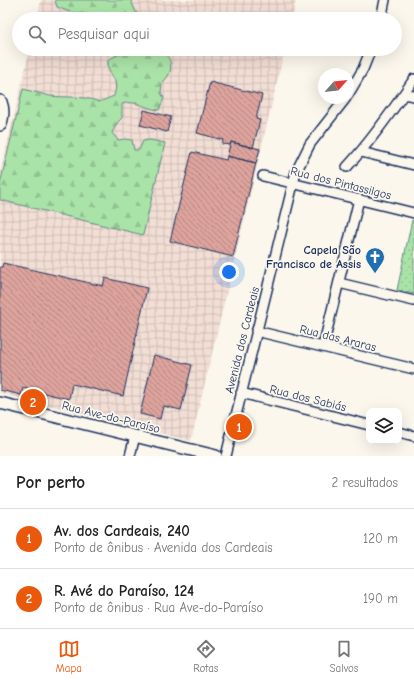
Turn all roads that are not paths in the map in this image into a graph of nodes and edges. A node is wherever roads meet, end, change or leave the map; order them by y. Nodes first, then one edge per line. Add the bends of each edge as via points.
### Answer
1 (385, 0) edge
2 (382, 12) edge
3 (368, 56) edge
4 (414, 79) edge
5 (354, 84) edge
6 (404, 94) junction
7 (414, 96) edge
8 (0, 102) edge
9 (341, 104) edge
10 (0, 124) edge
11 (361, 152) junction
12 (414, 166) edge
13 (347, 167) dead end
14 (263, 176) dead end
15 (292, 183) junction
16 (359, 199) junction
17 (414, 213) edge
18 (339, 283) junction
19 (414, 302) edge
20 (256, 331) junction
21 (323, 347) junction
22 (414, 369) edge
23 (241, 394) junction
24 (0, 403) edge
25 (366, 424) edge
26 (402, 433) edge
27 (135, 436) junction
28 (414, 436) edge
29 (130, 456) edge
30 (216, 456) edge
31 (226, 456) edge

1 - 2 street
3 - 5 street
4 - 6 street
6 - 7 street
6 - 11 street
8 - 10 main road
9 - 15 street, Avenida dos Cardeais via 310,144
11 - 12 street
11 - 13 street
14 - 15 street, Rua dos Pintassilgos
15 - 16 street, Rua dos Pintassilgos
15 - 20 street, Avenida dos Cardeais
16 - 17 street, Rua dos Pintassilgos
16 - 18 street
18 - 19 street
18 - 21 street
20 - 21 street, Rua das Araras
20 - 23 street, Avenida dos Cardeais
21 - 22 street, Rua das Araras
23 - 25 street, Rua dos Sabiás
23 - 31 street, Avenida dos Cardeais
24 - 27 street, Rua Ave-do-Paraíso
26 - 28 street
27 - 29 street
27 - 30 street, Rua Ave-do-Paraíso

